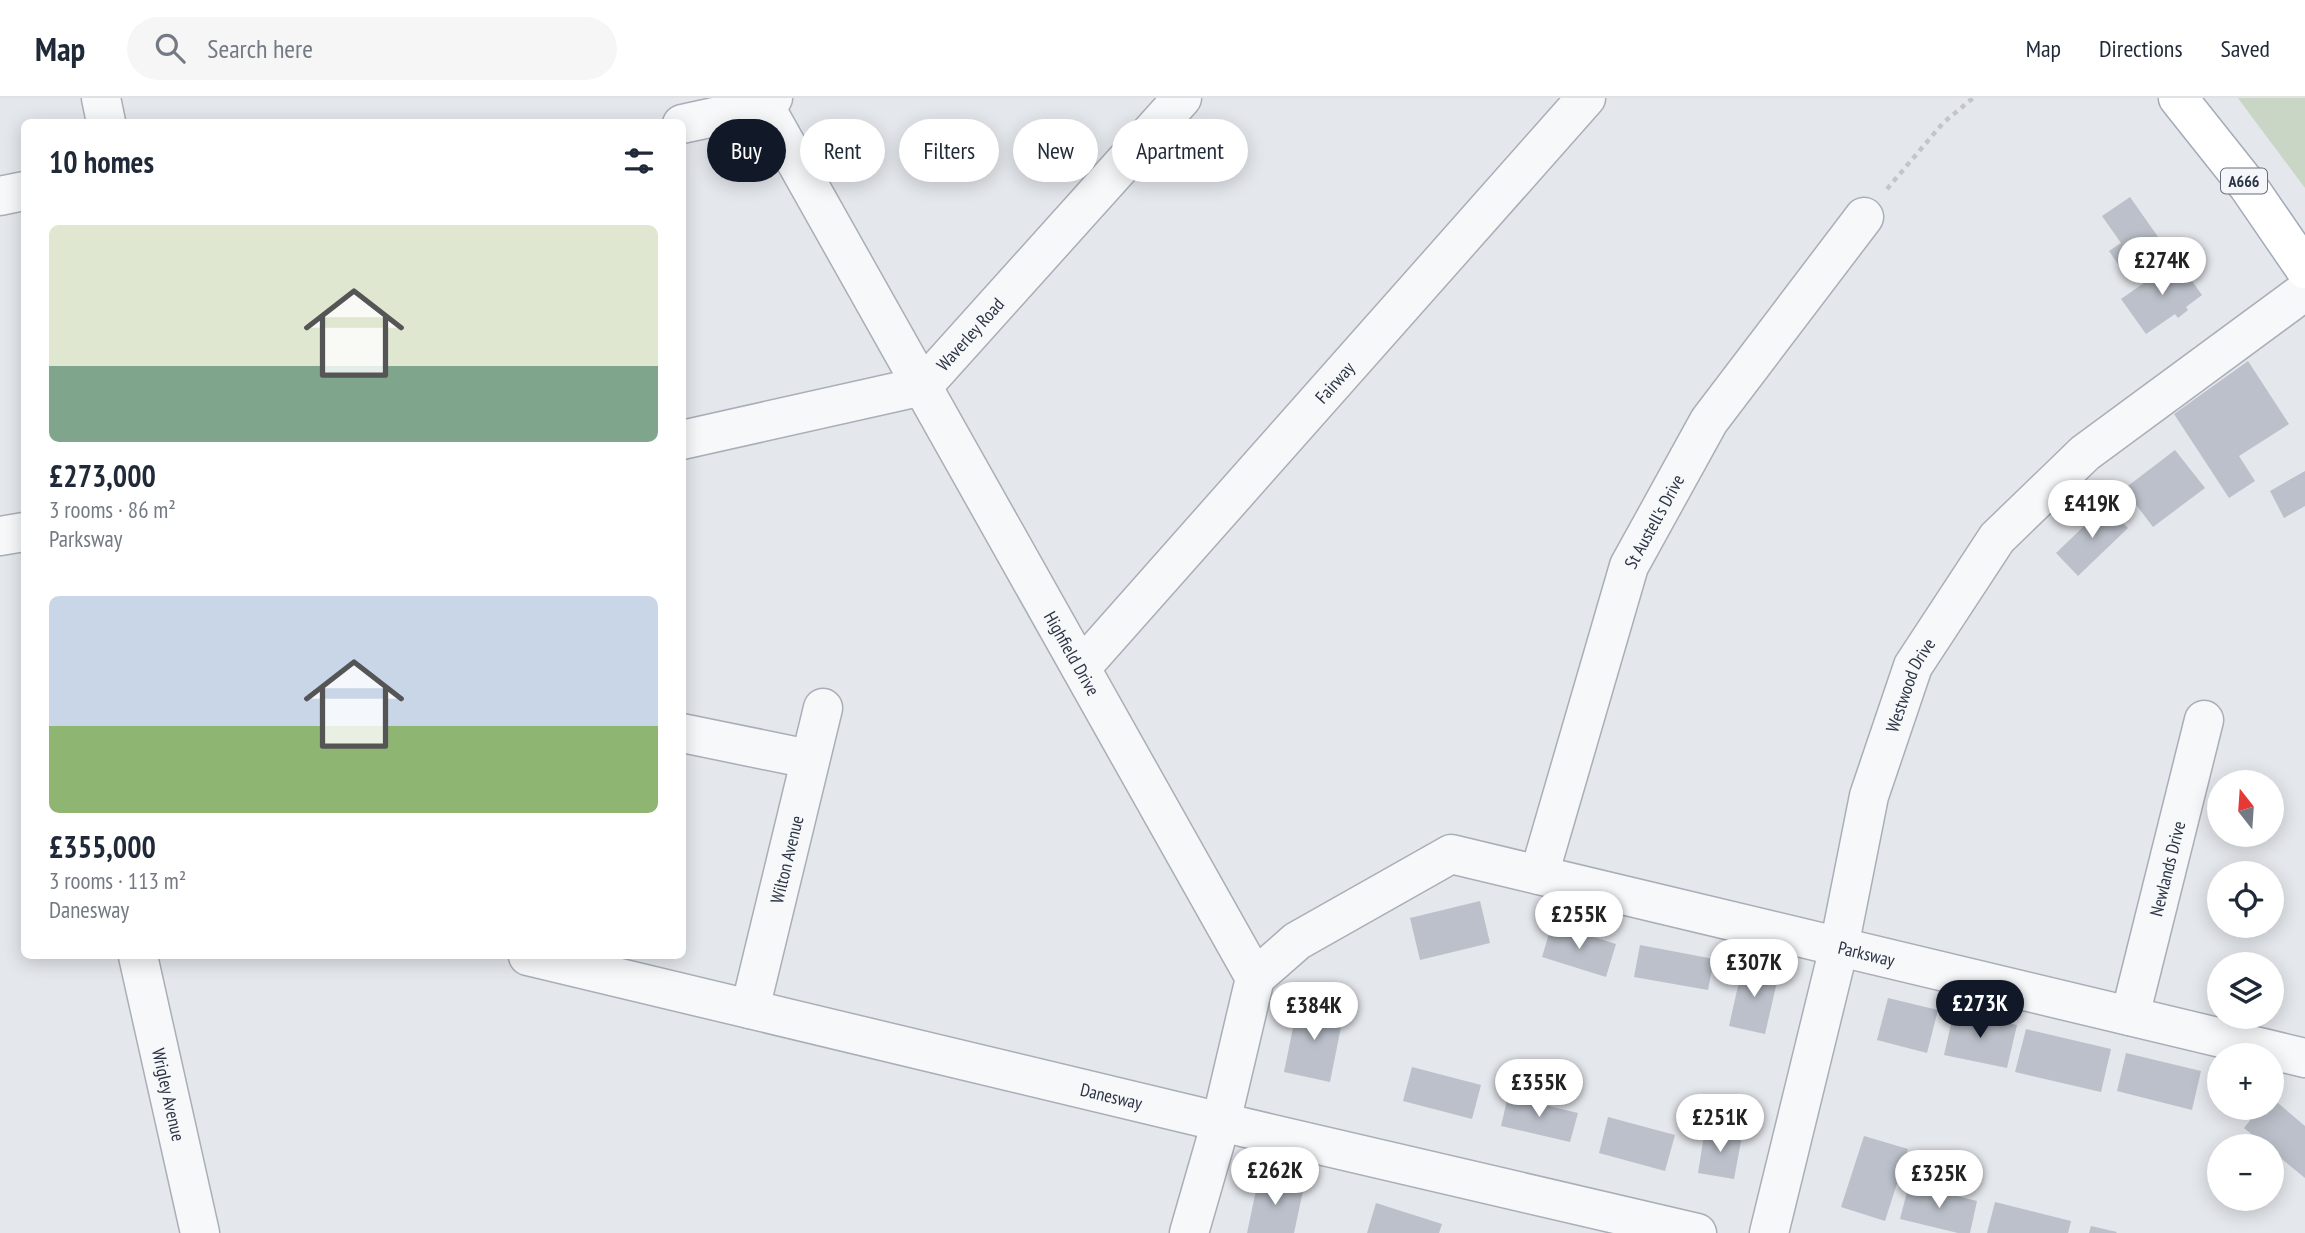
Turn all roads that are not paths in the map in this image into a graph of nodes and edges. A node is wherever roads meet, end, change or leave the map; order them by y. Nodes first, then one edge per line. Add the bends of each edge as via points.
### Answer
1 (101, 98) edge
2 (1181, 98) edge
3 (1586, 98) edge
4 (2178, 98) edge
5 (766, 101) edge
6 (105, 119) edge
7 (686, 123) edge
8 (21, 192) edge
9 (0, 196) edge
10 (1864, 217) road end
11 (2305, 269) edge
12 (2305, 291) edge
13 (923, 386) junction
14 (686, 439) edge
15 (21, 533) edge
16 (0, 537) edge
17 (1081, 668) junction
18 (822, 708) dead end
19 (2204, 720) dead end
20 (686, 734) edge
21 (809, 759) junction
22 (1539, 875) junction
23 (1839, 947) junction
24 (139, 959) edge
25 (541, 959) edge
26 (1255, 978) junction
27 (750, 1009) junction
28 (2130, 1016) junction
29 (2305, 1058) edge
30 (1221, 1122) junction
31 (200, 1233) edge
32 (1189, 1233) edge
33 (1697, 1233) edge
34 (1769, 1233) edge

1 - 6 street
2 - 13 street, Waverley Road
3 - 17 street, Fairway
4 - 11 main road, A666 via 2248,186
5 - 7 street
5 - 13 street, Highfield Drive
8 - 9 street
10 - 22 street, St Austell's Drive via 1709,421 1629,566
12 - 23 street, Westwood Drive via 2085,453 1997,538 1913,666 1869,796
13 - 14 street, Waverley Road
13 - 17 street, Highfield Drive
15 - 16 street
17 - 26 street, Highfield Drive
18 - 21 street, Wilton Avenue
19 - 28 street, Newlands Drive
20 - 21 street
21 - 27 street, Wilton Avenue
22 - 23 street, Parksway
22 - 26 street, Parksway via 1451,854 1297,941
23 - 28 street, Parksway
23 - 34 street, Westwood Drive
24 - 31 street, Wrigley Avenue
25 - 27 street, Danesway
26 - 30 street
27 - 30 street, Danesway
28 - 29 street, Parksway
30 - 32 street
30 - 33 street, Danesway

